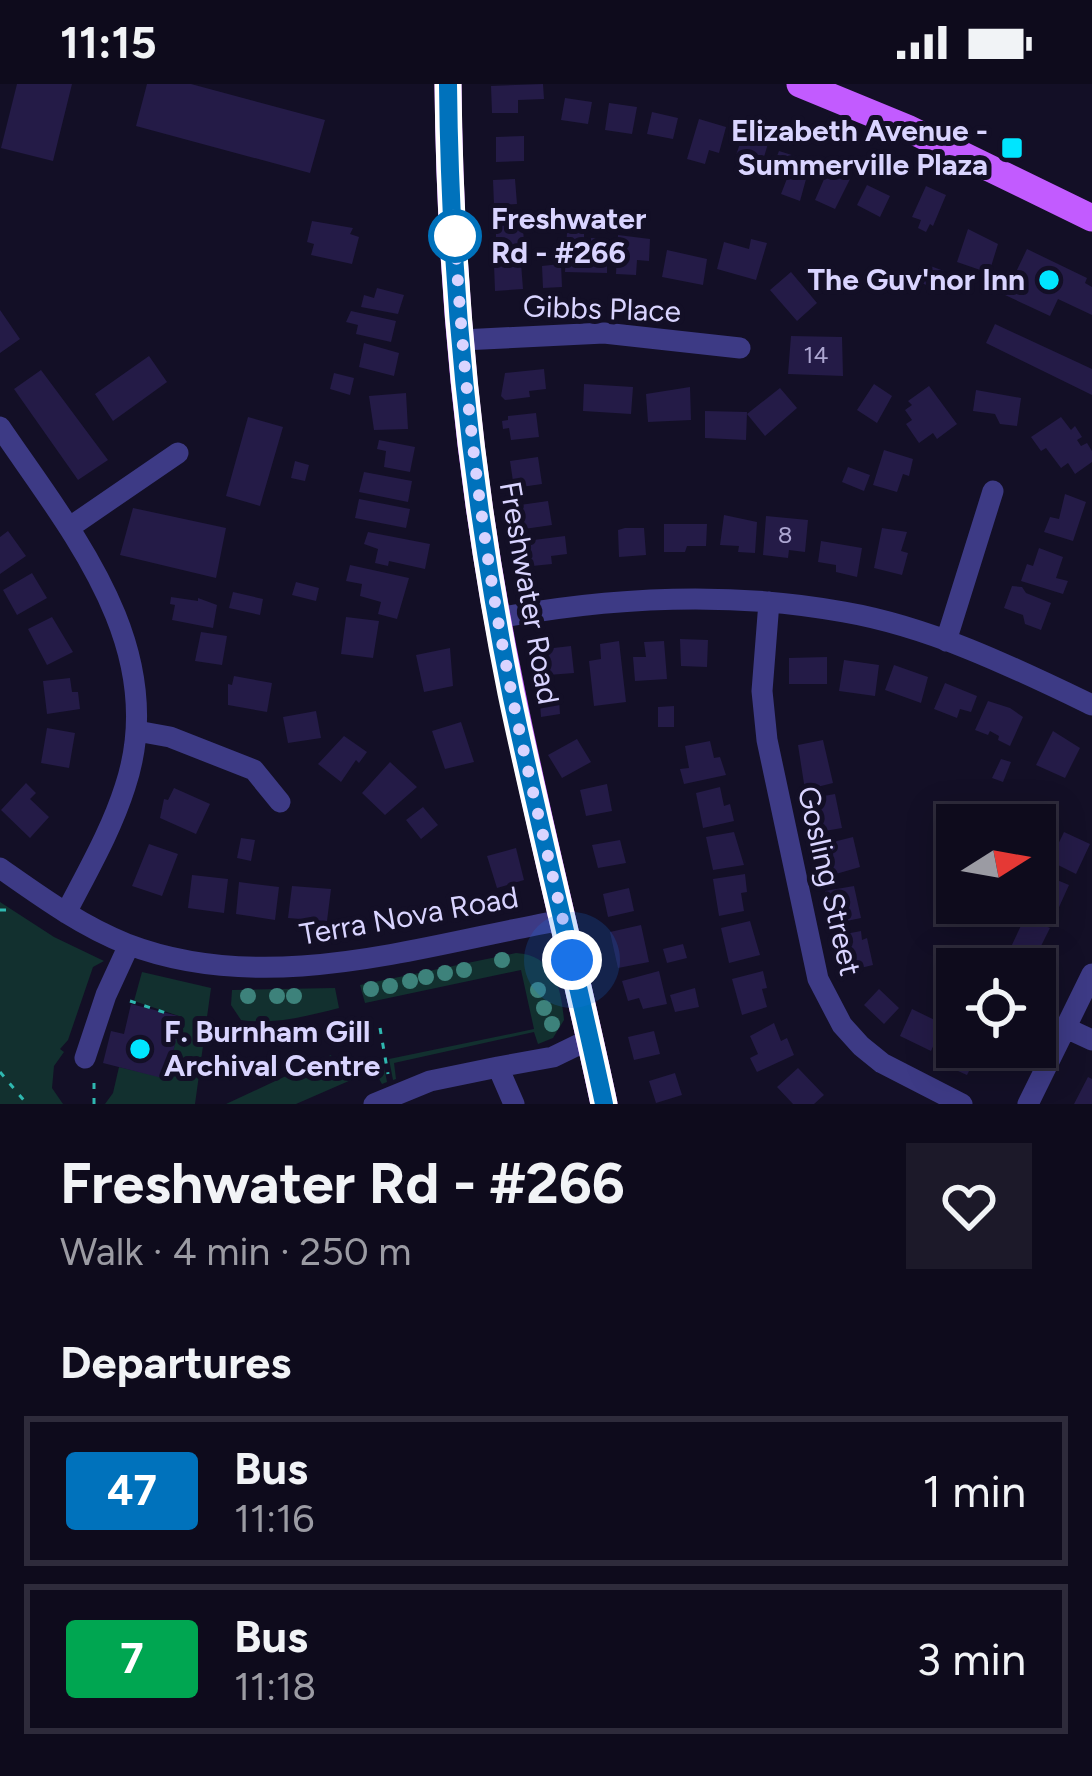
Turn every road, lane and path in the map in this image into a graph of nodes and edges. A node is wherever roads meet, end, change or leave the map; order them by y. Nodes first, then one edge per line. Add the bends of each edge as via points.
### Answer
1 (448, 84) edge
2 (800, 84) edge
3 (1092, 218) edge
4 (462, 340) junction
5 (740, 348) dead end
6 (0, 427) edge
7 (178, 453) dead end
8 (993, 491) dead end
9 (70, 527) junction
10 (769, 602) junction
11 (498, 618) junction
12 (946, 641) junction
13 (1092, 705) edge
14 (137, 731) junction
15 (280, 802) dead end
16 (0, 868) edge
17 (0, 910) edge
18 (15, 910) dead end
19 (67, 913) junction
20 (563, 920) junction
21 (129, 945) junction
22 (1092, 974) edge
23 (106, 995) junction
24 (166, 1013) dead end
25 (380, 1028) dead end
26 (1066, 1028) junction
27 (590, 1040) junction
28 (1092, 1040) edge
29 (85, 1058) joint
30 (498, 1067) junction
31 (388, 1070) dead end
32 (0, 1072) edge
33 (27, 1104) edge
34 (94, 1104) edge
35 (374, 1104) edge
36 (514, 1104) edge
37 (604, 1104) edge
38 (962, 1104) edge
39 (1028, 1104) edge

1 - 4 main road, Freshwater Road
2 - 3 main road
4 - 5 street, Gibbs Place via 604,333
4 - 11 main road, Freshwater Road
6 - 9 street
7 - 9 street
8 - 12 street
9 - 14 street via 114,606
10 - 11 street via 659,600
10 - 12 street via 847,612
10 - 38 street, Gosling Street via 767,740 818,979 861,1046
11 - 20 main road, Freshwater Road
12 - 13 street
14 - 15 street via 254,770
14 - 19 street via 125,787
16 - 19 street, Terra Nova Road
17 - 18 path
19 - 21 street, Terra Nova Road
20 - 21 street, Terra Nova Road via 296,967 215,964
20 - 27 main road, Freshwater Road
21 - 23 street
22 - 26 street
23 - 24 path
23 - 29 street
25 - 31 path
26 - 28 street
26 - 39 street
27 - 30 street via 554,1057
27 - 37 main road, Freshwater Road
29 - 34 path
30 - 35 street via 430,1081
30 - 36 street
32 - 33 path

